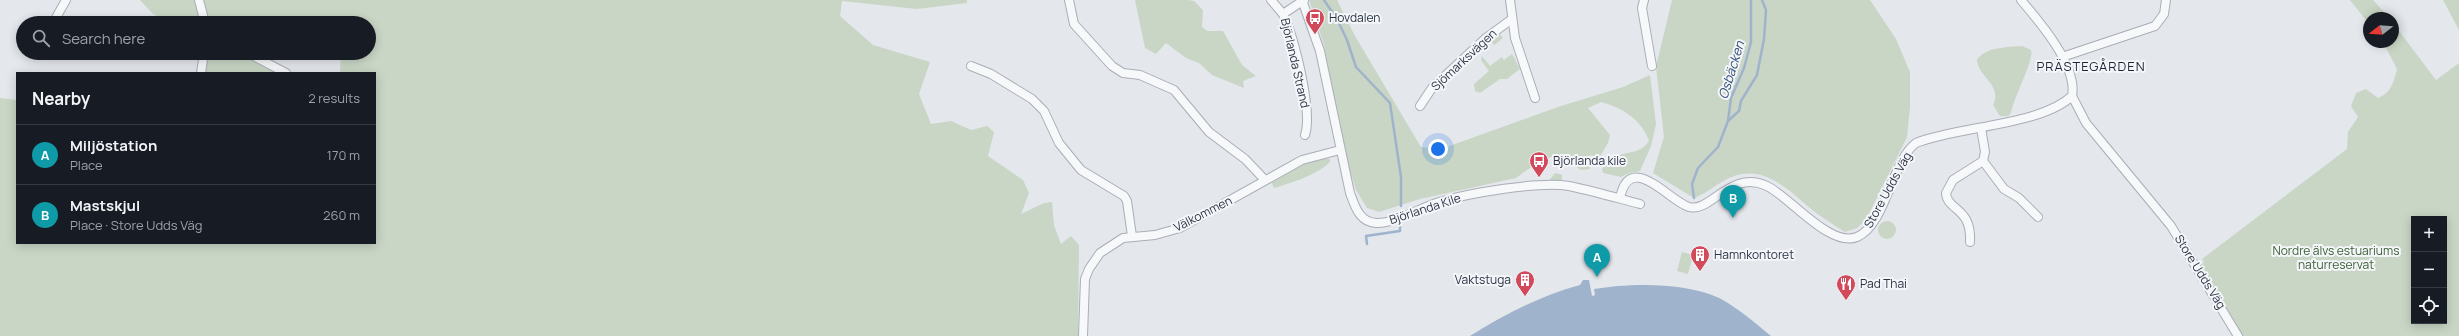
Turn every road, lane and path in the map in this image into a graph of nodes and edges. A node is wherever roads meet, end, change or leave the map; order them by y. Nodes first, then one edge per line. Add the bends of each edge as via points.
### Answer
1 (66, 0) edge
2 (199, 0) edge
3 (1069, 0) edge
4 (1271, 0) edge
5 (1303, 0) edge
6 (1510, 0) edge
7 (1644, 0) edge
8 (2021, 0) edge
9 (2166, 0) edge
10 (1283, 14) junction
11 (57, 16) edge
12 (203, 16) edge
13 (1512, 19) junction
14 (2062, 57) junction
15 (203, 60) edge
16 (261, 60) edge
17 (971, 66) dead end
18 (1652, 66) dead end
19 (201, 72) edge
20 (284, 72) edge
21 (2072, 96) junction
22 (1535, 98) dead end
23 (1420, 106) dead end
24 (1981, 128) junction
25 (1304, 136) dead end
26 (1340, 150) junction
27 (1983, 161) junction
28 (1266, 180) junction
29 (1620, 198) junction
30 (1640, 204) dead end
31 (2038, 217) dead end
32 (1132, 236) junction
33 (1970, 242) dead end
34 (1083, 336) edge
35 (2238, 336) edge

1 - 11 street
2 - 12 street
3 - 28 street via 1074,24 1112,66 1123,73 1140,75 1174,90 1208,132 1245,159
4 - 10 street
5 - 10 street, Björlanda Strand
5 - 26 street, Björlanda Kile via 1320,51
6 - 13 street, Sjömarksvägen
7 - 18 street via 1642,8
8 - 14 street, Store Udds Väg via 2050,36
9 - 14 street via 2164,14 2155,26
10 - 25 street, Björlanda Strand via 1300,70 1307,123
13 - 22 street, Sjömarksvägen via 1520,55
13 - 23 street, Sjömarksvägen via 1486,38 1432,88
14 - 21 street, Store Udds Väg via 2071,84
15 - 19 street
16 - 20 street
17 - 32 street via 1010,84 1044,111 1059,143 1081,170 1124,196
21 - 24 street, Store Udds Väg via 2049,109
21 - 35 street, Store Udds Väg via 2086,123 2171,226
24 - 27 street via 1985,152
24 - 29 street, Store Udds Väg via 1914,145 1872,223 1861,235 1852,238 1836,236 1771,189 1756,184 1729,187 1704,204 1694,207 1679,202 1656,183 1640,179 1631,180
26 - 28 street, Välkommen via 1302,160
26 - 29 street, Björlanda Kile via 1350,193 1358,212 1365,219 1376,223 1439,202 1527,186 1569,186
27 - 31 street via 2004,189 2019,198
27 - 33 street via 1954,180 1946,193 1947,200 1965,215 1969,223
28 - 32 street, Välkommen via 1180,228 1155,235
29 - 30 street, Björlanda Kile
32 - 34 street, Välkommen via 1113,243 1100,253 1089,269 1085,279

